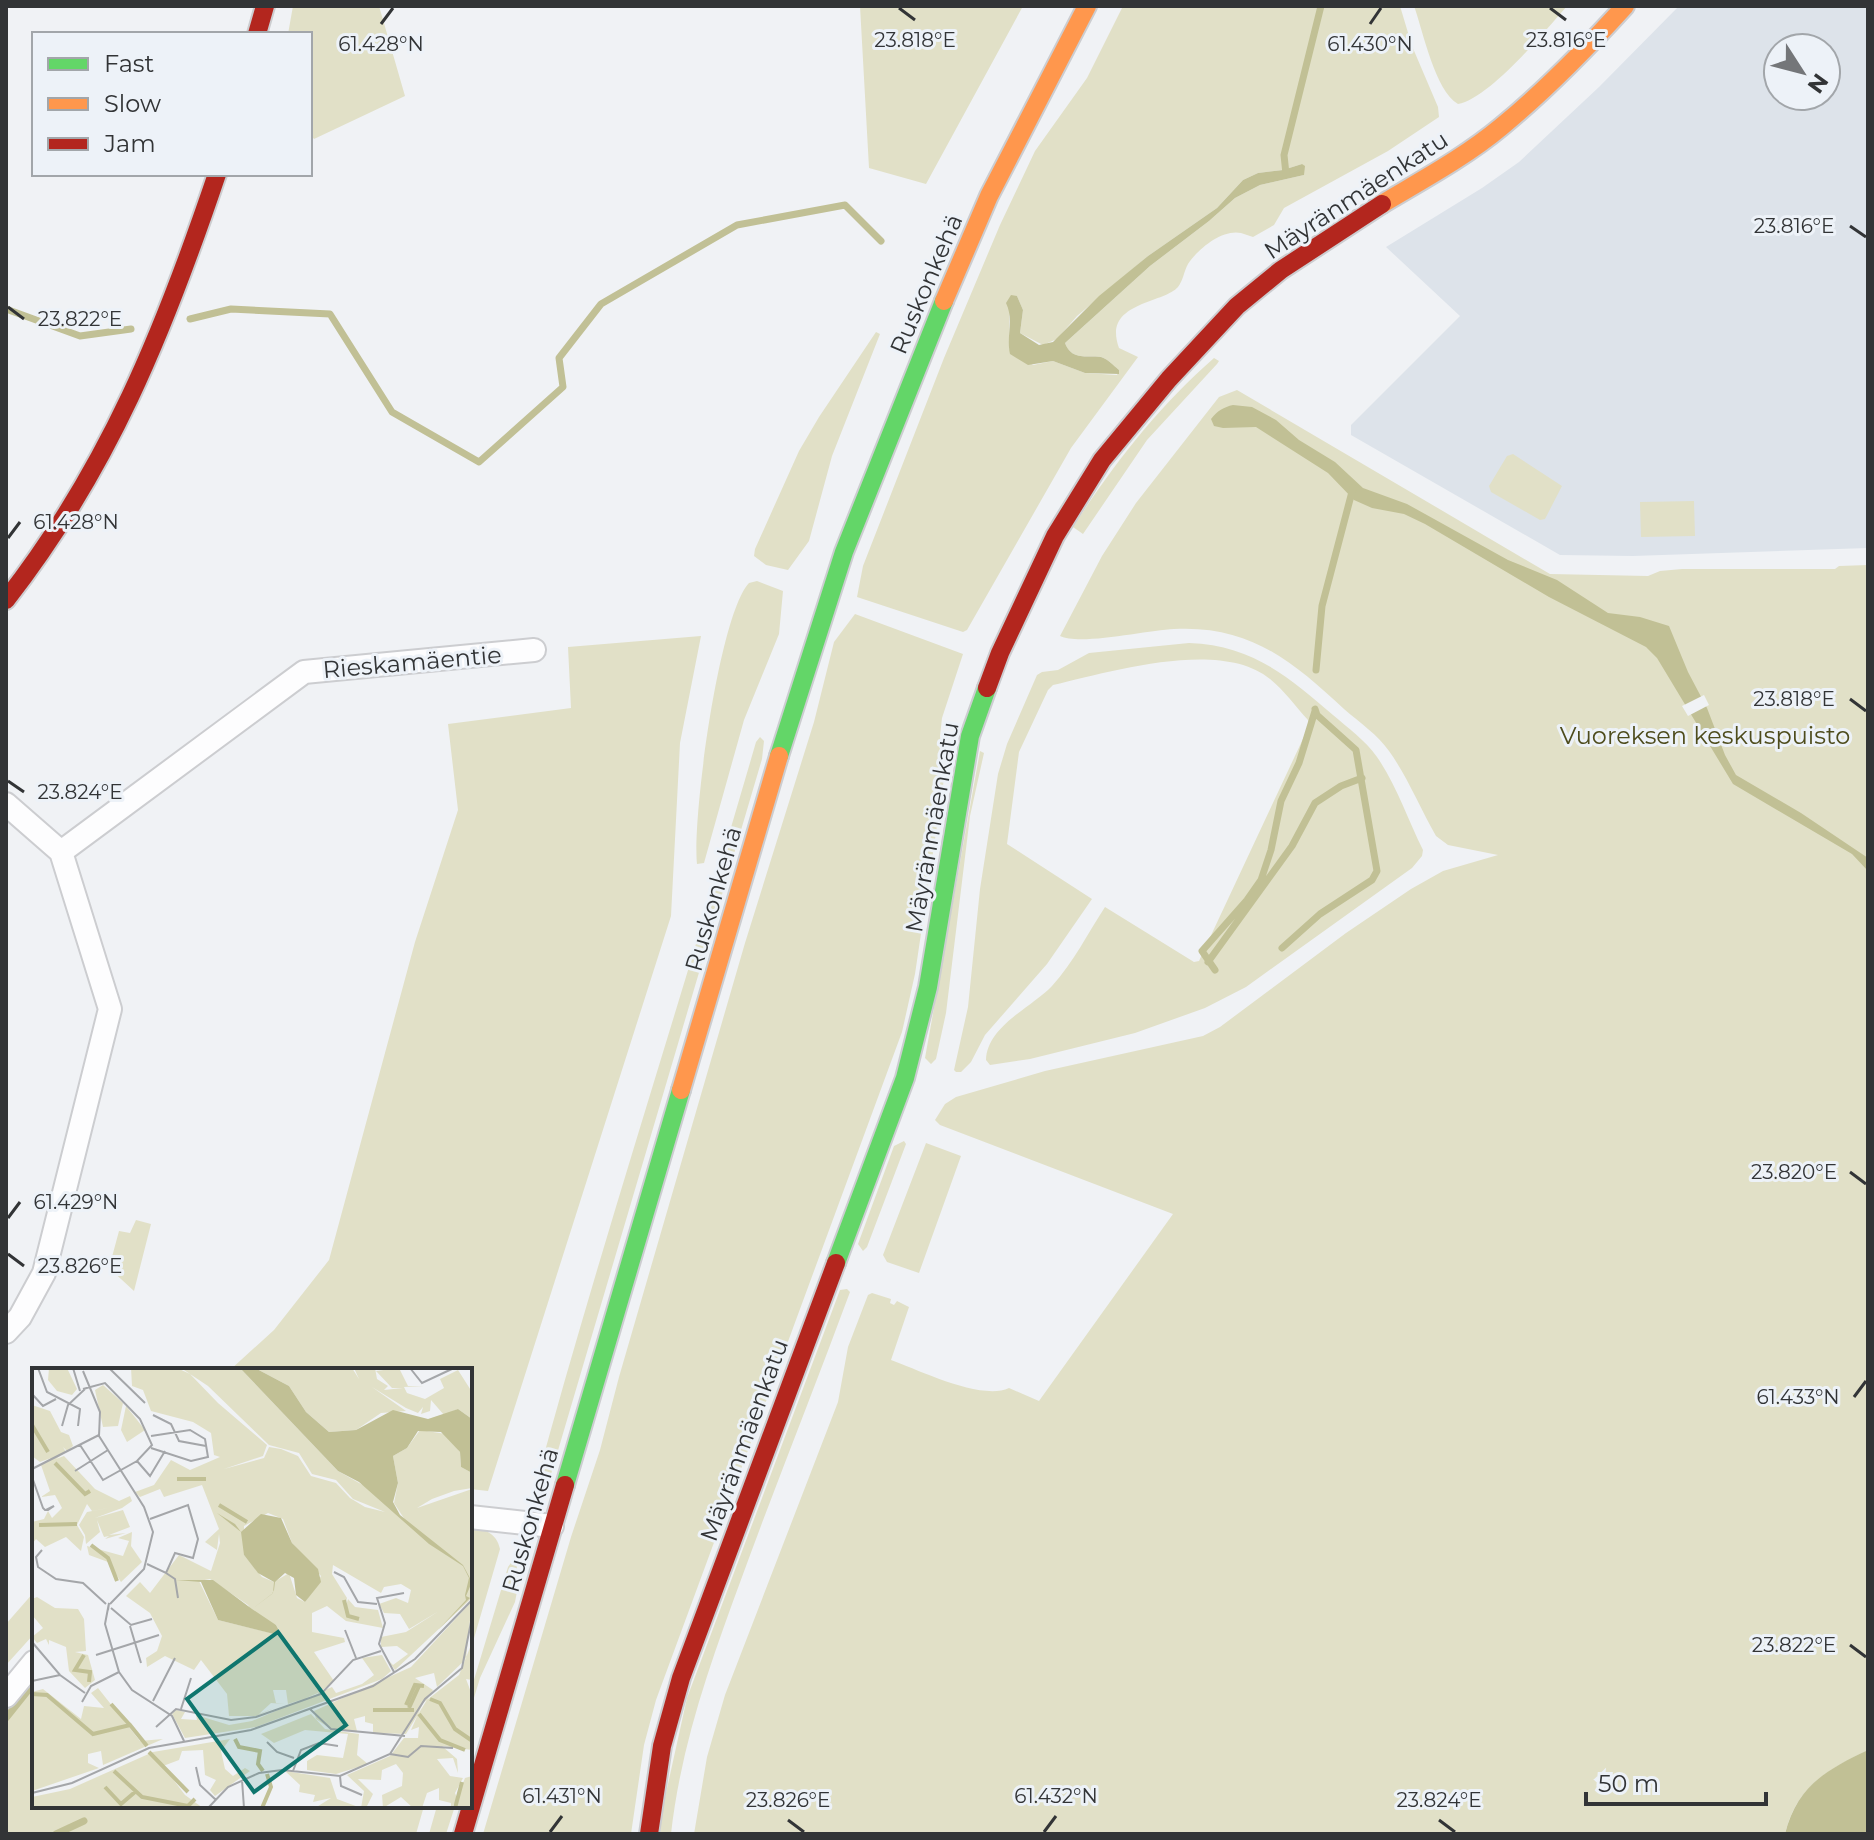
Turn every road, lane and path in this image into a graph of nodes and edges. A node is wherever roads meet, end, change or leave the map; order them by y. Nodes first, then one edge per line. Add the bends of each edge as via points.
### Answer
1 (265, 6) edge
2 (1087, 6) edge
3 (1625, 6) edge
4 (258, 32) edge
5 (216, 176) edge
6 (6, 600) edge
7 (534, 650) dead end
8 (6, 804) edge
9 (61, 852) junction
10 (6, 1332) edge
11 (472, 1517) edge
12 (552, 1526) junction
13 (32, 1664) edge
14 (6, 1696) edge
15 (472, 1803) edge
16 (471, 1808) edge
17 (463, 1834) edge
18 (649, 1834) edge

1 - 4 street
2 - 12 street, Ruskonkehä via 989,196 844,552
3 - 18 street, Mäyränmäenkatu via 1566,70 1500,128 1327,238 1237,306 1134,419 1055,536 1000,653 970,736 928,987 905,1078 681,1678 662,1746
5 - 6 street via 137,386 82,491
7 - 9 street, Rieskamäentie via 304,672
8 - 9 street
9 - 10 street via 110,1009 44,1273
11 - 12 street
12 - 15 street, Ruskonkehä
13 - 14 street
16 - 17 street, Ruskonkehä

